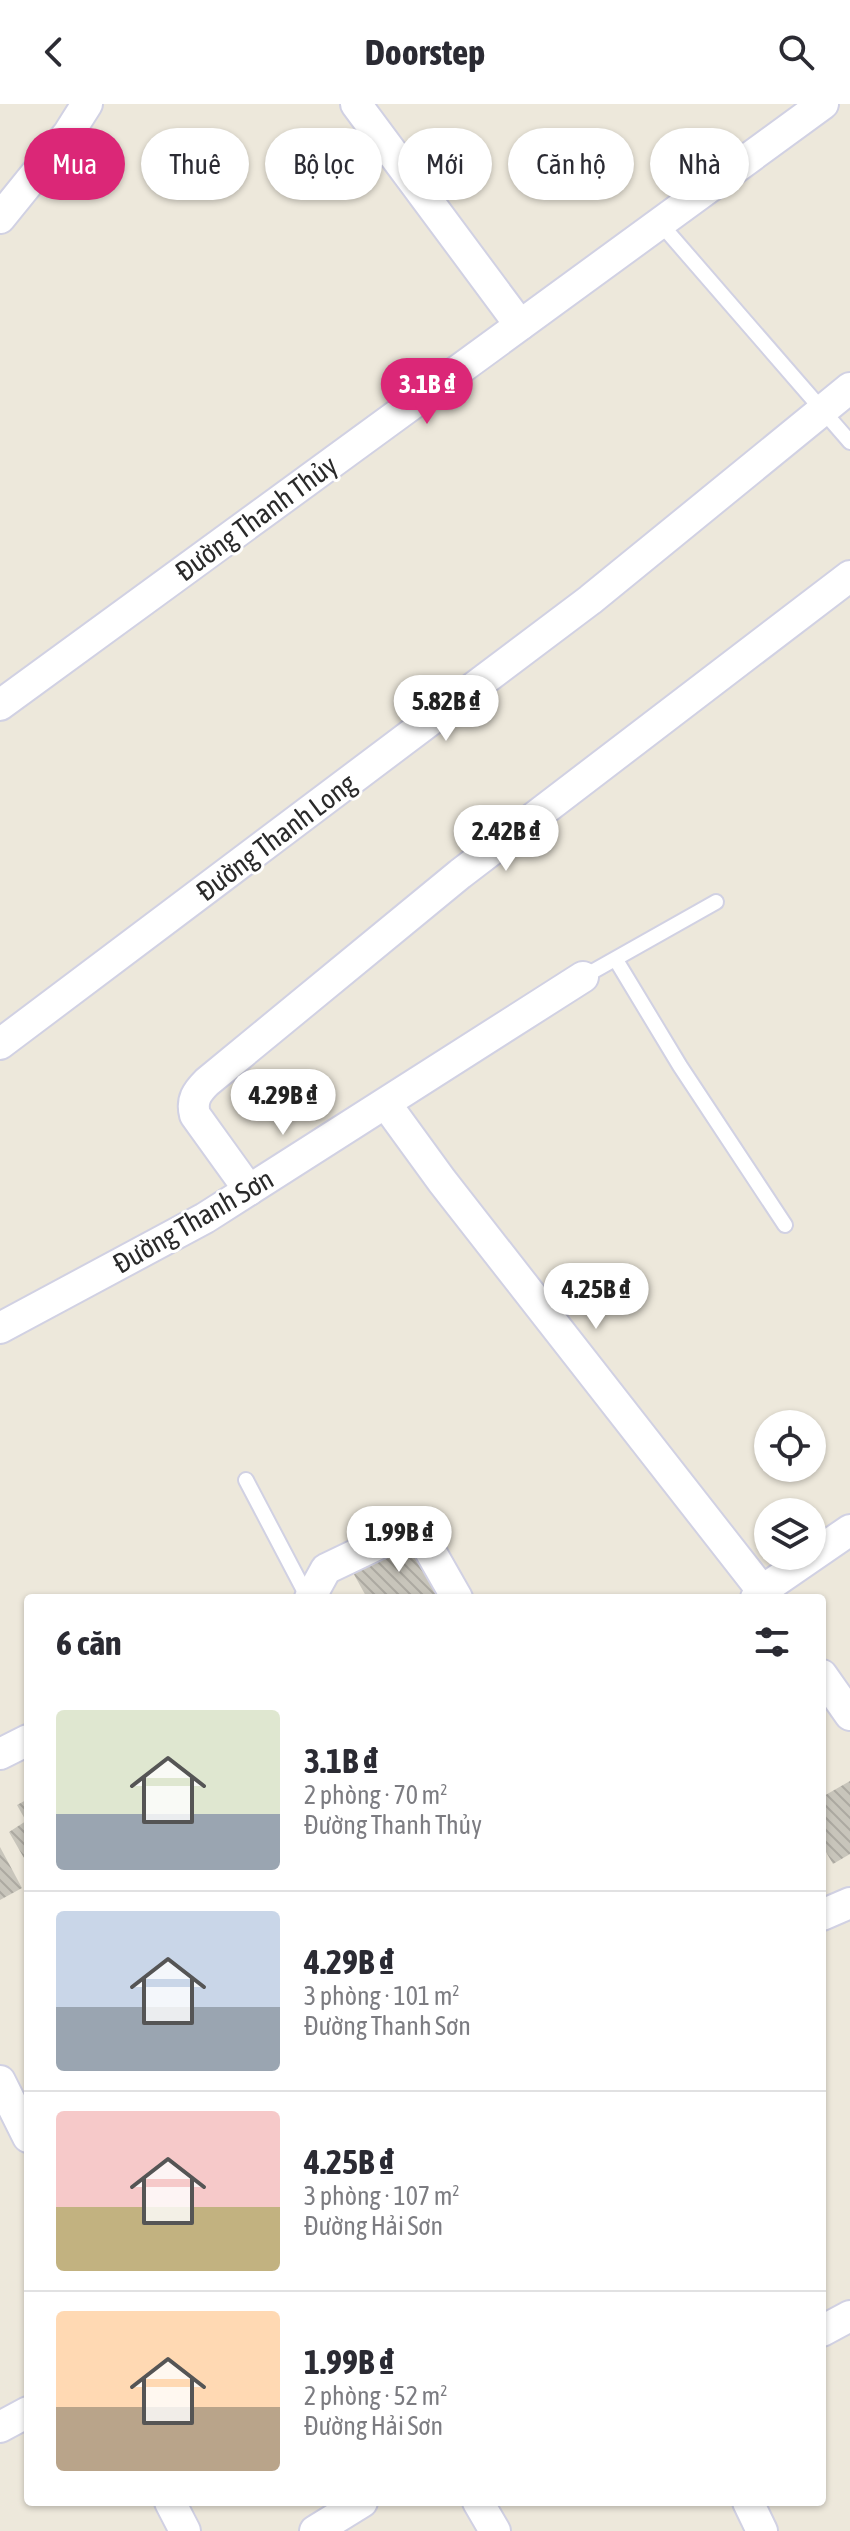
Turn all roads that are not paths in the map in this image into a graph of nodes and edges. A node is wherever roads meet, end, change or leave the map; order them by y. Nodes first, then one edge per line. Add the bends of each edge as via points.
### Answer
1 (87, 104) edge
2 (356, 104) edge
3 (823, 104) edge
4 (0, 218) edge
5 (660, 223) junction
6 (520, 325) junction
7 (850, 388) edge
8 (822, 411) junction
9 (850, 442) edge
10 (850, 576) edge
11 (0, 705) edge
12 (716, 902) dead end
13 (616, 960) junction
14 (583, 977) joint
15 (0, 1044) edge
16 (386, 1104) junction
17 (249, 1190) junction
18 (785, 1225) dead end
19 (0, 1328) edge
20 (246, 1480) dead end
21 (850, 1530) edge
22 (307, 1594) edge
23 (311, 1594) edge
24 (455, 1594) edge
25 (761, 1594) edge
26 (763, 1594) edge
27 (826, 1681) edge
28 (850, 1715) edge
29 (24, 1742) edge
30 (0, 1754) edge
31 (850, 1903) edge
32 (826, 1913) edge
33 (0, 2081) edge
34 (24, 2129) edge
35 (850, 2316) edge
36 (826, 2329) edge
37 (24, 2414) edge
38 (0, 2427) edge
39 (172, 2506) edge
40 (356, 2506) edge
41 (480, 2506) edge
42 (750, 2506) edge
43 (185, 2531) edge
44 (315, 2531) edge
45 (495, 2531) edge
46 (762, 2531) edge

1 - 4 street
2 - 6 street
3 - 5 street, Đường Thanh Thủy
5 - 6 street, Đường Thanh Thủy
5 - 8 lane
6 - 11 street, Đường Thanh Thủy
7 - 8 street, Đường Thanh Long
8 - 9 lane
8 - 15 street, Đường Thanh Long via 590,600
10 - 17 street via 460,874 207,1082 195,1097 195,1115
12 - 13 lane
13 - 14 lane
13 - 18 lane
14 - 16 street, Đường Thanh Sơn
16 - 17 street, Đường Thanh Sơn
16 - 25 street
17 - 19 street, Đường Thanh Sơn
20 - 22 lane
21 - 26 street
23 - 24 street via 326,1569 416,1526
27 - 28 street
29 - 30 street
31 - 32 street
33 - 34 street
35 - 36 street
37 - 38 street
39 - 43 street
40 - 44 street
41 - 45 street
42 - 46 street

